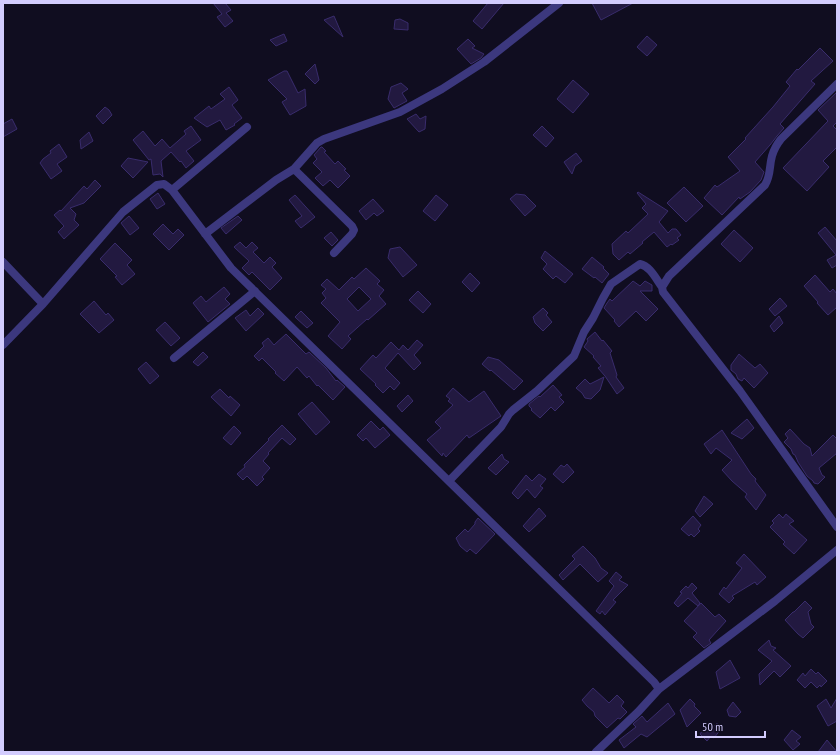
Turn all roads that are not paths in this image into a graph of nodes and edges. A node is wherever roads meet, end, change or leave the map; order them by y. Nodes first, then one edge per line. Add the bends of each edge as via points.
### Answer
1 (559, 3) edge
2 (837, 84) edge
3 (247, 127) dead end
4 (294, 169) junction
5 (172, 190) junction
6 (205, 234) junction
7 (334, 253) dead end
8 (3, 262) edge
9 (662, 287) junction
10 (255, 291) junction
11 (43, 304) junction
12 (3, 345) edge
13 (174, 358) dead end
14 (449, 481) junction
15 (837, 527) edge
16 (837, 550) edge
17 (658, 690) junction
18 (596, 752) edge

1 - 4 street via 484,62 442,89 400,112 324,139 317,143
2 - 9 street via 775,147 770,174 765,185 669,276
3 - 5 street
4 - 6 street
4 - 7 street via 354,230
5 - 6 street
5 - 11 street via 164,184 158,185 124,212
6 - 10 street via 231,268
8 - 11 street
9 - 14 street via 648,268 640,264 611,284 584,332 574,356 510,414 501,427
9 - 15 street via 663,292 740,391
10 - 13 street
10 - 14 street
11 - 12 street
14 - 17 street via 654,682
16 - 17 street
17 - 18 street

